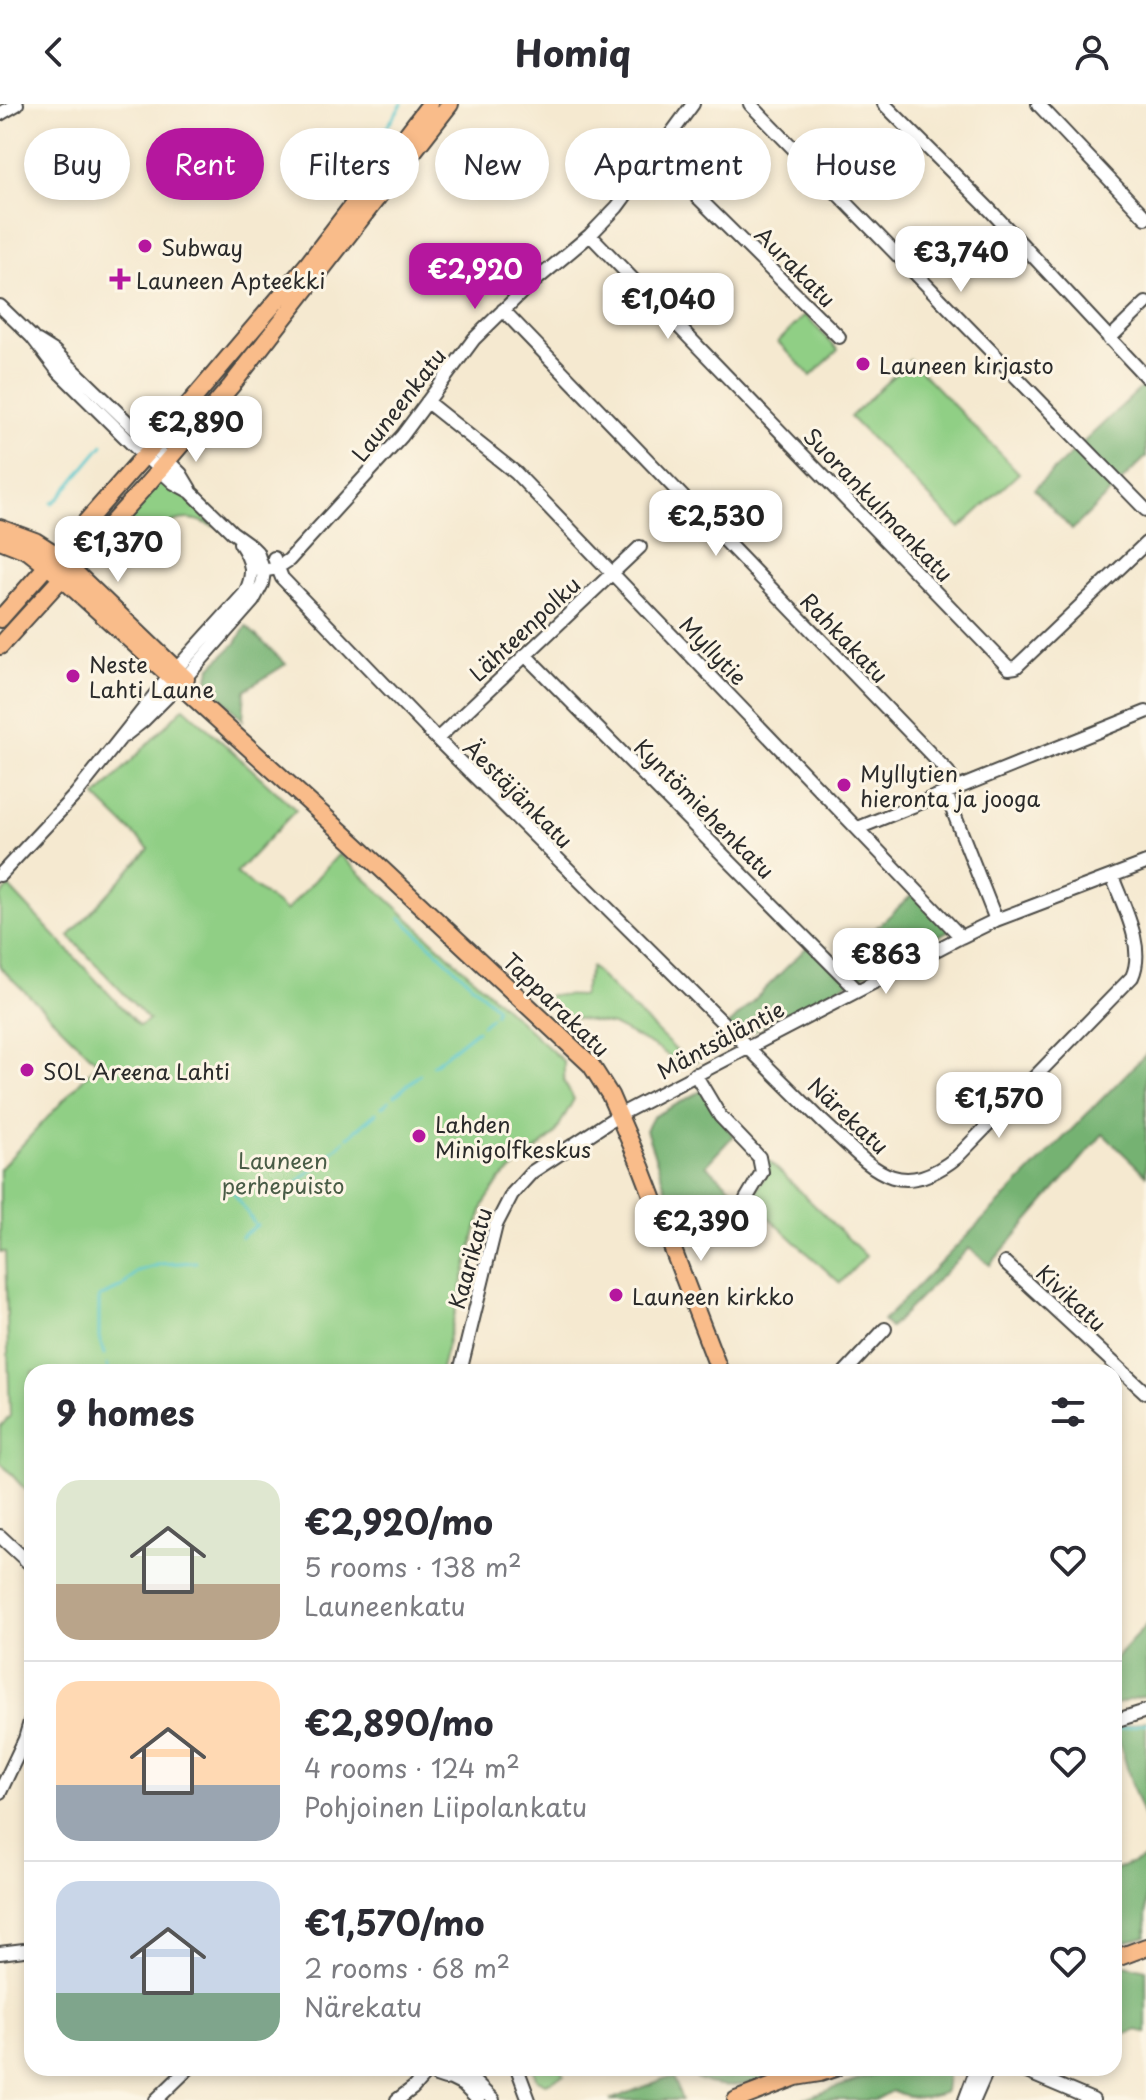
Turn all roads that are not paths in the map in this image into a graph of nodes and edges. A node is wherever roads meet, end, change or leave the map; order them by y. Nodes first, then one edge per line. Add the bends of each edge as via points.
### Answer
1 (17, 104) edge
2 (430, 104) edge
3 (450, 104) edge
4 (693, 104) edge
5 (750, 104) edge
6 (884, 104) edge
7 (1038, 104) edge
8 (0, 114) edge
9 (676, 128) edge
10 (622, 200) edge
11 (700, 200) edge
12 (1146, 218) edge
13 (590, 235) junction
14 (1146, 303) edge
15 (0, 306) edge
16 (503, 310) junction
17 (839, 337) dead end
18 (1109, 339) junction
19 (1146, 377) edge
20 (427, 402) junction
21 (149, 451) junction
22 (164, 465) junction
23 (1146, 510) edge
24 (0, 528) edge
25 (0, 540) edge
26 (1146, 543) edge
27 (640, 547) dead end
28 (52, 560) junction
29 (266, 566) junction
30 (66, 572) junction
31 (612, 573) junction
32 (0, 619) edge
33 (0, 646) edge
34 (525, 655) junction
35 (177, 678) junction
36 (1146, 712) edge
37 (437, 739) junction
38 (950, 789) junction
39 (858, 828) junction
40 (1146, 863) edge
41 (0, 875) edge
42 (1112, 876) junction
43 (996, 920) junction
44 (961, 937) junction
45 (857, 990) junction
46 (748, 1047) junction
47 (695, 1074) junction
48 (619, 1115) junction
49 (746, 1199) dead end
50 (1005, 1263) dead end
51 (885, 1329) dead end
52 (462, 1364) edge
53 (717, 1364) edge
54 (852, 1364) edge
55 (1115, 1364) edge
56 (1122, 1371) edge
57 (1146, 1393) edge
58 (0, 1536) edge
59 (24, 1558) edge
60 (1146, 1711) edge
61 (1122, 1718) edge
62 (24, 1741) edge
63 (0, 1792) edge
64 (1146, 1947) edge
65 (24, 1950) edge
66 (0, 1953) edge
67 (1122, 1956) edge
68 (181, 2076) edge
69 (432, 2076) edge
70 (444, 2076) edge
71 (468, 2076) edge
72 (520, 2076) edge
73 (793, 2076) edge
74 (974, 2076) edge
75 (984, 2076) edge
76 (1036, 2076) edge
77 (156, 2100) edge
78 (397, 2100) edge
79 (478, 2100) edge
80 (493, 2100) edge
81 (529, 2100) edge
82 (736, 2100) edge
83 (965, 2100) edge
84 (974, 2100) edge
85 (1093, 2100) edge

1 - 8 street
2 - 21 main road via 307,265
3 - 22 main road via 329,264
4 - 9 street, Launeenkatu
5 - 23 street
6 - 18 street
7 - 12 street
10 - 13 street, Launeenkatu
11 - 17 street, Aurakatu
13 - 16 street, Launeenkatu
13 - 26 street, Suorankulmankatu via 1009,668
14 - 18 street
15 - 21 street, Äestäjänkatu via 54,351
16 - 20 street, Launeenkatu
16 - 38 street, Rahkakatu via 948,772
18 - 19 street
20 - 29 street, Launeenkatu via 294,553
20 - 31 street, Myllytie via 516,473
21 - 22 street, Äestäjänkatu
21 - 28 main road
22 - 29 street, Äestäjänkatu via 232,532 249,557
22 - 30 main road
24 - 28 main road via 35,541
25 - 28 main road
27 - 31 street, Lähteenpolku
28 - 30 main road, Tapparakatu
28 - 32 main road
29 - 35 street, Launeenkatu via 253,601
29 - 37 street, Äestäjänkatu
30 - 33 main road
30 - 35 main road, Tapparakatu
31 - 34 street, Lähteenpolku
31 - 39 street, Myllytie
34 - 37 street, Lähteenpolku
34 - 45 street, Kyntömiehenkatu
35 - 41 street, Launeenkatu
35 - 48 main road, Tapparakatu via 232,723 248,746 581,1056
36 - 38 street
37 - 46 street, Äestäjänkatu
38 - 39 street
38 - 43 street, Rahkakatu
39 - 44 street, Myllytie
40 - 42 street, Mäntsäläntie
42 - 43 street, Mäntsäläntie
42 - 46 street, Närekatu via 1138,944 1136,969 957,1157 926,1178 893,1178 873,1168
43 - 44 street, Mäntsäläntie
44 - 45 street, Mäntsäläntie
45 - 46 street, Mäntsäläntie
46 - 47 street, Mäntsäläntie
47 - 48 street, Mäntsäläntie
47 - 49 street via 720,1116 759,1157 762,1172
48 - 52 street, Kaarikatu via 532,1172 503,1208
48 - 53 main road, Tapparakatu
50 - 55 street, Kivikatu
51 - 54 street
56 - 57 street, Kivikatu
58 - 59 street
60 - 61 street
62 - 63 street
64 - 67 main road
65 - 66 street
68 - 77 street
69 - 78 street
70 - 79 street
71 - 80 street
72 - 81 street
73 - 82 main road
74 - 83 street
75 - 84 street
76 - 85 street

